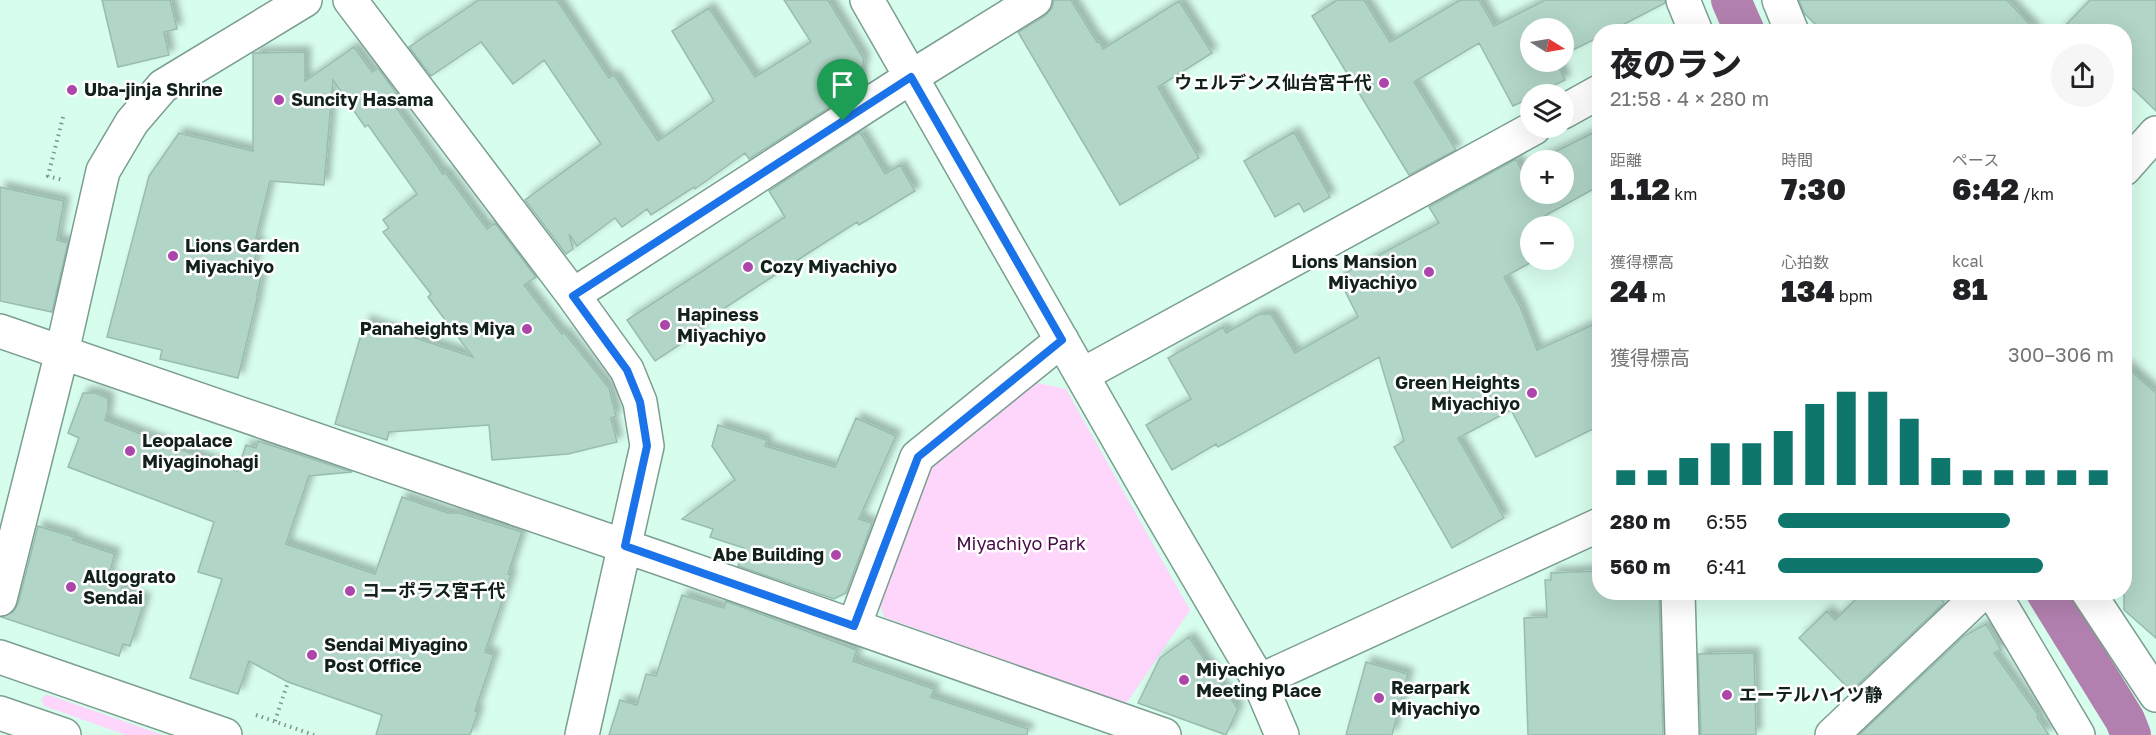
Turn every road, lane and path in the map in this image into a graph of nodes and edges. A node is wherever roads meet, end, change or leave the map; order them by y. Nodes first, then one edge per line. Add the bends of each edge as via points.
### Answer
1 (304, 0) edge
2 (350, 0) edge
3 (867, 0) edge
4 (1035, 0) edge
5 (1683, 0) edge
6 (1779, 0) edge
7 (1693, 24) edge
8 (1789, 24) edge
9 (911, 77) junction
10 (1592, 96) edge
11 (1574, 106) edge
12 (63, 117) dead end
13 (2156, 133) edge
14 (1520, 136) edge
15 (2132, 160) edge
16 (99, 189) junction
17 (573, 296) junction
18 (0, 331) edge
19 (1062, 340) junction
20 (62, 352) junction
21 (1082, 375) junction
22 (1592, 528) edge
23 (625, 546) junction
24 (0, 599) edge
25 (1678, 600) edge
26 (1975, 600) edge
27 (1998, 600) edge
28 (2093, 600) edge
29 (854, 626) junction
30 (0, 657) edge
31 (1259, 681) junction
32 (288, 682) dead end
33 (2156, 695) edge
34 (0, 713) edge
35 (275, 721) dead end
36 (64, 735) edge
37 (225, 735) edge
38 (582, 735) edge
39 (1164, 735) edge
40 (1282, 735) edge
41 (1682, 735) edge
42 (1832, 735) edge
43 (2078, 735) edge

1 - 16 street via 163,86 132,122 103,171
2 - 17 street
3 - 9 street
4 - 9 street
5 - 7 street
6 - 8 street
9 - 17 street
9 - 19 street
10 - 11 street
12 - 16 path via 48,176
13 - 15 street
14 - 21 street
16 - 20 street
17 - 23 street via 627,370 640,402 647,446
18 - 20 street
19 - 21 street
19 - 29 street via 918,457
20 - 23 street
20 - 24 street
21 - 31 street
22 - 31 street
23 - 29 street
23 - 38 street
25 - 41 street
26 - 42 street
27 - 43 street
28 - 33 street
29 - 39 street
30 - 37 street
31 - 40 street
32 - 35 path
34 - 36 street

